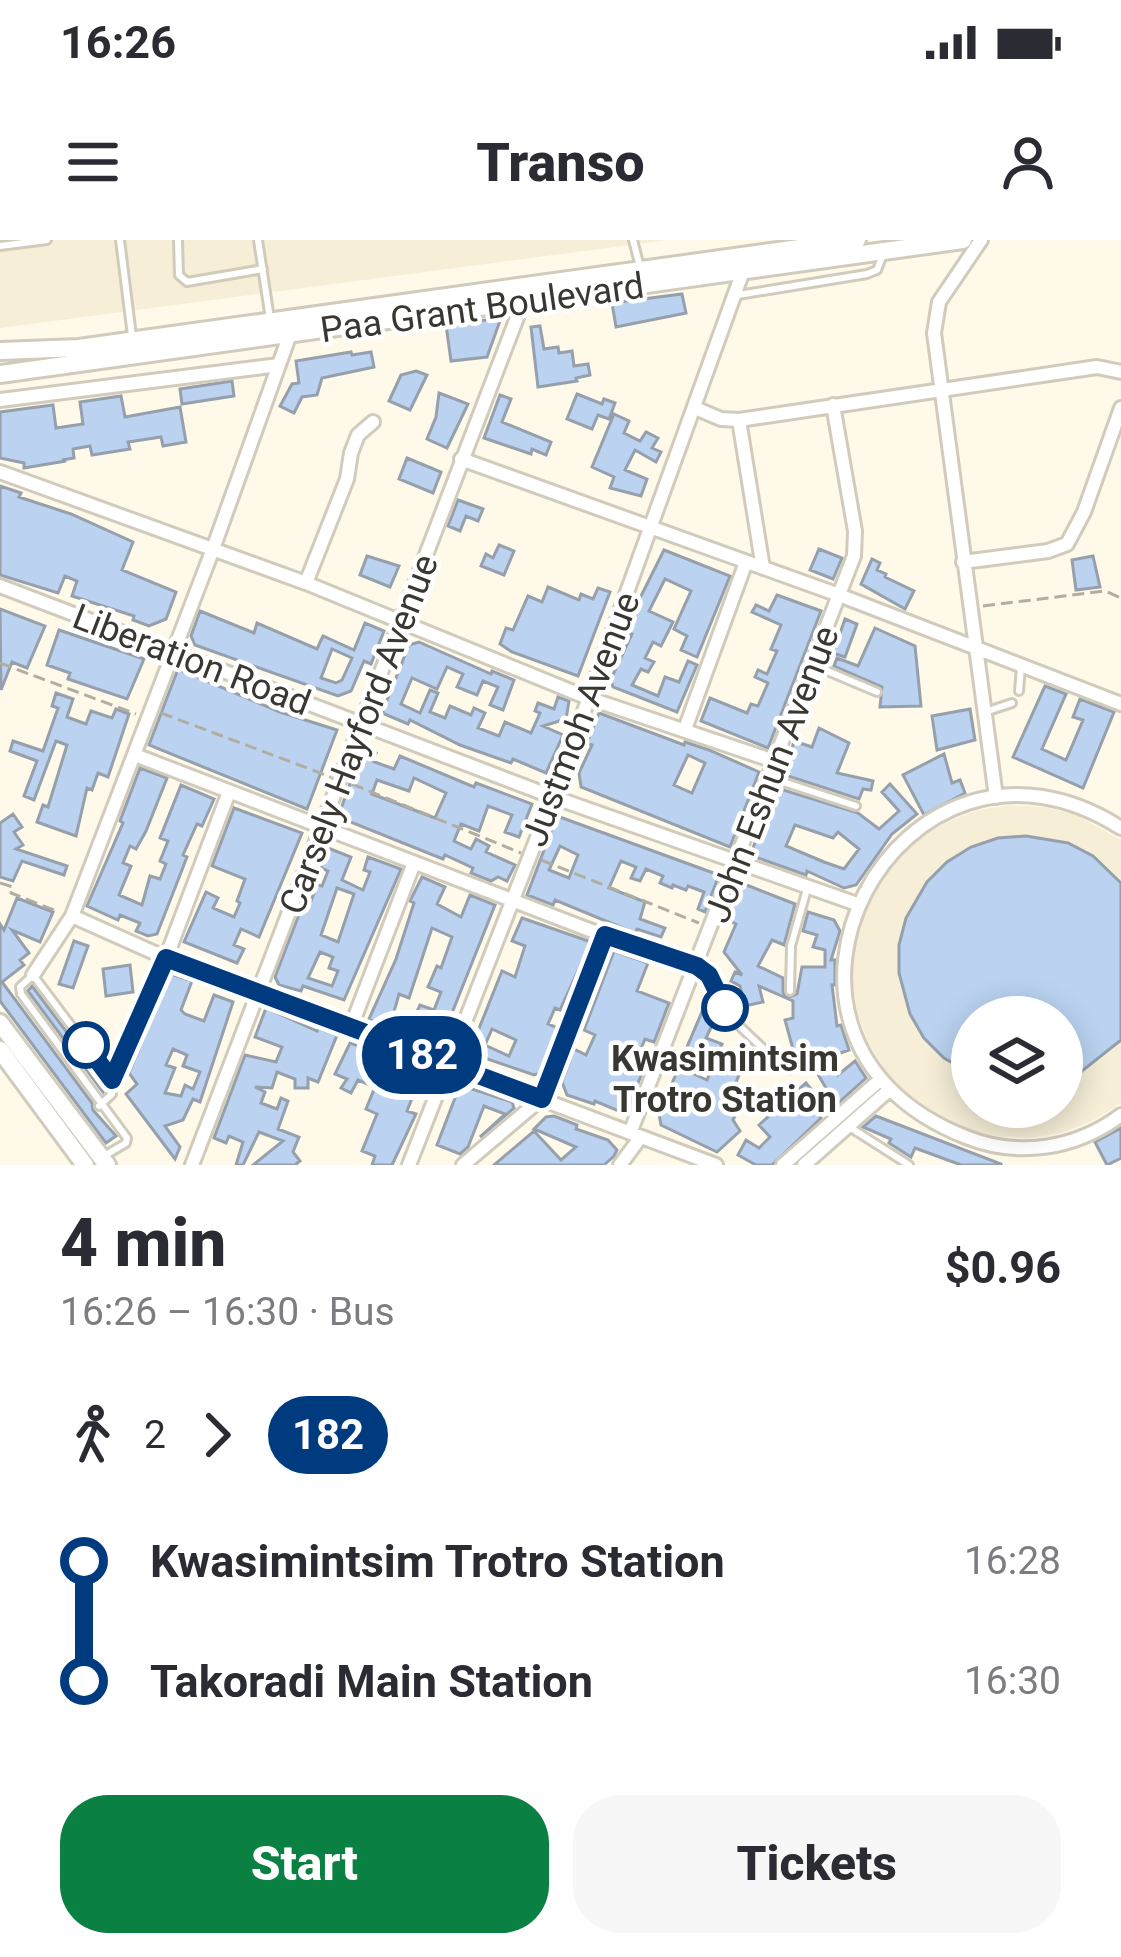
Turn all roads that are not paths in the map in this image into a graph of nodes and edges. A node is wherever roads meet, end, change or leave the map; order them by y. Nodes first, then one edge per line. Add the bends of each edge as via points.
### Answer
1 (47, 240) edge
2 (120, 240) edge
3 (178, 240) edge
4 (258, 240) edge
5 (633, 240) edge
6 (857, 240) edge
7 (963, 240) edge
8 (981, 240) edge
9 (0, 246) edge
10 (884, 251) junction
11 (263, 269) junction
12 (640, 270) junction
13 (743, 271) junction
14 (734, 296) junction
15 (523, 302) junction
16 (396, 312) junction
17 (270, 321) junction
18 (290, 334) junction
19 (132, 340) junction
20 (0, 351) edge
21 (80, 356) junction
22 (279, 365) junction
23 (1121, 372) edge
24 (0, 374) edge
25 (943, 391) junction
26 (0, 400) edge
27 (833, 405) junction
28 (695, 408) junction
29 (1121, 408) edge
30 (739, 420) junction
31 (373, 422) dead end
32 (461, 459) junction
33 (0, 472) edge
34 (652, 526) junction
35 (213, 549) junction
36 (746, 562) junction
37 (963, 562) junction
38 (763, 568) junction
39 (306, 584) junction
40 (0, 586) edge
41 (839, 595) junction
42 (403, 622) junction
43 (976, 651) junction
44 (173, 652) junction
45 (813, 665) junction
46 (1021, 668) junction
47 (1018, 691) dead end
48 (877, 692) dead end
49 (588, 698) junction
50 (1012, 703) dead end
51 (1121, 704) edge
52 (984, 712) junction
53 (363, 724) junction
54 (685, 729) junction
55 (135, 755) junction
56 (777, 762) junction
57 (771, 778) junction
58 (229, 792) junction
59 (553, 797) junction
60 (996, 797) junction
61 (856, 806) dead end
62 (323, 826) junction
63 (1121, 828) edge
64 (739, 859) junction
65 (414, 863) junction
66 (808, 886) junction
67 (511, 900) junction
68 (856, 904) junction
69 (72, 916) junction
70 (605, 935) junction
71 (166, 958) junction
72 (697, 966) junction
73 (33, 975) junction
74 (790, 991) dead end
75 (259, 993) junction
76 (0, 1023) edge
77 (351, 1027) junction
78 (2, 1055) edge
79 (446, 1064) junction
80 (790, 1070) dead end
81 (112, 1080) junction
82 (885, 1084) junction
83 (542, 1099) junction
84 (99, 1106) junction
85 (1121, 1114) edge
86 (848, 1126) junction
87 (635, 1136) junction
88 (1050, 1148) junction
89 (1035, 1157) edge
90 (98, 1163) edge
91 (192, 1165) edge
92 (409, 1165) edge
93 (463, 1165) edge
94 (620, 1165) edge
95 (716, 1165) edge
96 (783, 1165) edge
97 (804, 1165) edge
98 (909, 1165) edge
99 (1052, 1165) edge

1 - 9 lane
2 - 19 lane
3 - 11 lane via 182,280
4 - 11 lane
5 - 12 lane
6 - 12 main road, Paa Grant Boulevard
7 - 10 main road, Paa Grant Boulevard
8 - 25 street via 934,316
10 - 13 main road, Paa Grant Boulevard
10 - 14 lane via 868,274
11 - 17 lane
12 - 16 main road, Paa Grant Boulevard
13 - 14 street, Justmoh Avenue
13 - 15 main road, Paa Grant Boulevard
14 - 28 street, Justmoh Avenue
15 - 16 main road, Paa Grant Boulevard
15 - 32 street, Carsely Hayford Avenue
16 - 17 main road, Paa Grant Boulevard
16 - 18 main road, Paa Grant Boulevard
17 - 19 main road, Paa Grant Boulevard
18 - 21 main road, Paa Grant Boulevard
18 - 22 street
19 - 21 main road, Paa Grant Boulevard
20 - 21 main road, Paa Grant Boulevard
21 - 24 main road, Paa Grant Boulevard
22 - 26 street
22 - 35 street
23 - 25 street via 1096,367
25 - 27 street
25 - 37 street
27 - 30 street
27 - 41 street, John Eshun Avenue via 856,543
28 - 30 street
28 - 34 street, Justmoh Avenue
29 - 37 street via 1066,544
30 - 38 street
31 - 39 street via 358,436
32 - 34 street
32 - 42 street, Carsely Hayford Avenue
33 - 35 street
34 - 36 street
34 - 49 street, Justmoh Avenue
35 - 39 street
35 - 44 street
36 - 38 street
36 - 54 street
37 - 43 street
38 - 41 street
39 - 42 street
40 - 44 street, Liberation Road
41 - 43 street
41 - 45 street, John Eshun Avenue
42 - 49 street
42 - 53 street, Carsely Hayford Avenue
43 - 46 street
43 - 52 street
44 - 53 street, Liberation Road
44 - 55 street
45 - 48 lane
45 - 56 street, John Eshun Avenue
46 - 47 lane
46 - 51 street
49 - 54 street
49 - 59 street, Justmoh Avenue
50 - 52 lane
52 - 60 street
53 - 59 street, Liberation Road
53 - 62 street, Carsely Hayford Avenue
54 - 56 street
55 - 58 street
55 - 69 street
56 - 57 street, John Eshun Avenue
57 - 61 lane
57 - 64 street, John Eshun Avenue
58 - 62 street
58 - 71 street
59 - 64 street, Liberation Road
59 - 67 street, Justmoh Avenue
60 - 63 street via 1067,802
60 - 68 street via 912,832
62 - 65 street
62 - 75 street, Carsely Hayford Avenue
64 - 66 street, Liberation Road
64 - 72 street, John Eshun Avenue
65 - 67 street
65 - 77 street
66 - 68 street, Liberation Road
66 - 74 lane via 791,946
67 - 70 street
67 - 79 street, Justmoh Avenue
68 - 82 street via 844,952 845,1002 861,1049
69 - 71 street
69 - 73 street
70 - 72 street
70 - 83 street
71 - 75 street
71 - 81 street
72 - 80 lane via 735,1022
72 - 87 street, John Eshun Avenue
73 - 81 lane
73 - 84 lane via 21,994
75 - 77 street
75 - 91 street, Carsely Hayford Avenue
76 - 90 main road
77 - 79 street
78 - 90 main road
79 - 83 street
79 - 92 street, Justmoh Avenue
81 - 84 lane via 112,1094
82 - 86 street
82 - 89 street via 931,1124
82 - 96 street
83 - 87 street
83 - 93 street
84 - 90 lane via 127,1138
85 - 88 street
86 - 97 street
86 - 98 lane
87 - 94 street, John Eshun Avenue
87 - 95 street
88 - 89 street
88 - 99 street

